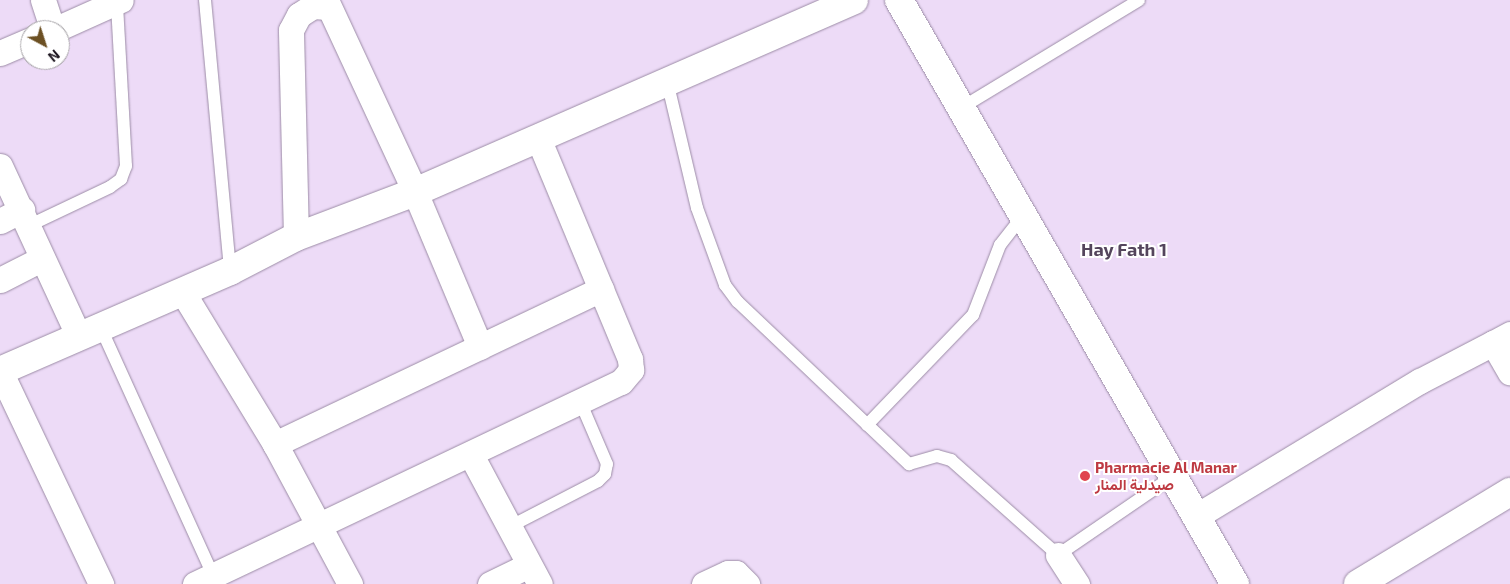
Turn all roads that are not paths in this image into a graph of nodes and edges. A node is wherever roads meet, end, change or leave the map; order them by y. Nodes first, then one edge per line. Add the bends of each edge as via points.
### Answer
1 (43, 0) edge
2 (205, 0) edge
3 (854, 0) edge
4 (899, 0) edge
5 (1139, 0) edge
6 (119, 1) edge
7 (327, 3) edge
8 (50, 20) edge
9 (70, 23) edge
10 (20, 44) edge
11 (0, 53) edge
12 (667, 81) junction
13 (961, 108) junction
14 (538, 138) junction
15 (0, 166) edge
16 (415, 192) junction
17 (1023, 216) junction
18 (17, 219) edge
19 (296, 238) junction
20 (41, 259) junction
21 (230, 271) junction
22 (0, 280) edge
23 (601, 289) junction
24 (182, 291) junction
25 (89, 331) junction
26 (1501, 338) edge
27 (480, 347) junction
28 (0, 371) edge
29 (1510, 373) edge
30 (580, 401) junction
31 (866, 425) junction
32 (275, 444) junction
33 (471, 455) junction
34 (1172, 477) junction
35 (1510, 492) edge
36 (1195, 517) junction
37 (317, 525) junction
38 (508, 527) junction
39 (1058, 555) junction
40 (534, 574) edge
41 (204, 580) edge
42 (101, 584) edge
43 (350, 584) edge
44 (490, 584) edge
45 (704, 584) edge
46 (747, 584) edge
47 (1077, 584) edge
48 (1235, 584) edge
49 (1358, 584) edge

1 - 8 street
2 - 21 lane
3 - 12 street
4 - 13 street
5 - 13 lane
6 - 9 street
6 - 18 lane via 126,166 121,179 110,187
7 - 16 street
7 - 19 street via 313,6 299,15 291,30
10 - 11 street
12 - 14 street
12 - 31 lane via 698,208 725,285 738,302
13 - 17 street
14 - 16 street
14 - 23 street
15 - 18 street
16 - 19 street
16 - 27 street
17 - 31 lane via 1000,245 973,315
17 - 34 street
18 - 20 street
19 - 21 street
20 - 22 street
20 - 25 street
21 - 24 street
23 - 27 street
23 - 30 street via 630,359 631,370 621,382
24 - 25 street
24 - 32 street
25 - 28 street
25 - 41 lane
26 - 29 street
26 - 36 street via 1420,381
27 - 32 street
28 - 42 street
30 - 33 street
30 - 38 lane via 607,464 605,474 598,481
31 - 39 lane via 910,464 937,456 951,460
32 - 37 street
33 - 37 street
33 - 38 street
34 - 36 street
34 - 39 lane
35 - 49 street
36 - 48 street
37 - 41 street
37 - 43 street
38 - 40 street
39 - 47 street
40 - 44 street
45 - 46 street via 728,573 736,574

